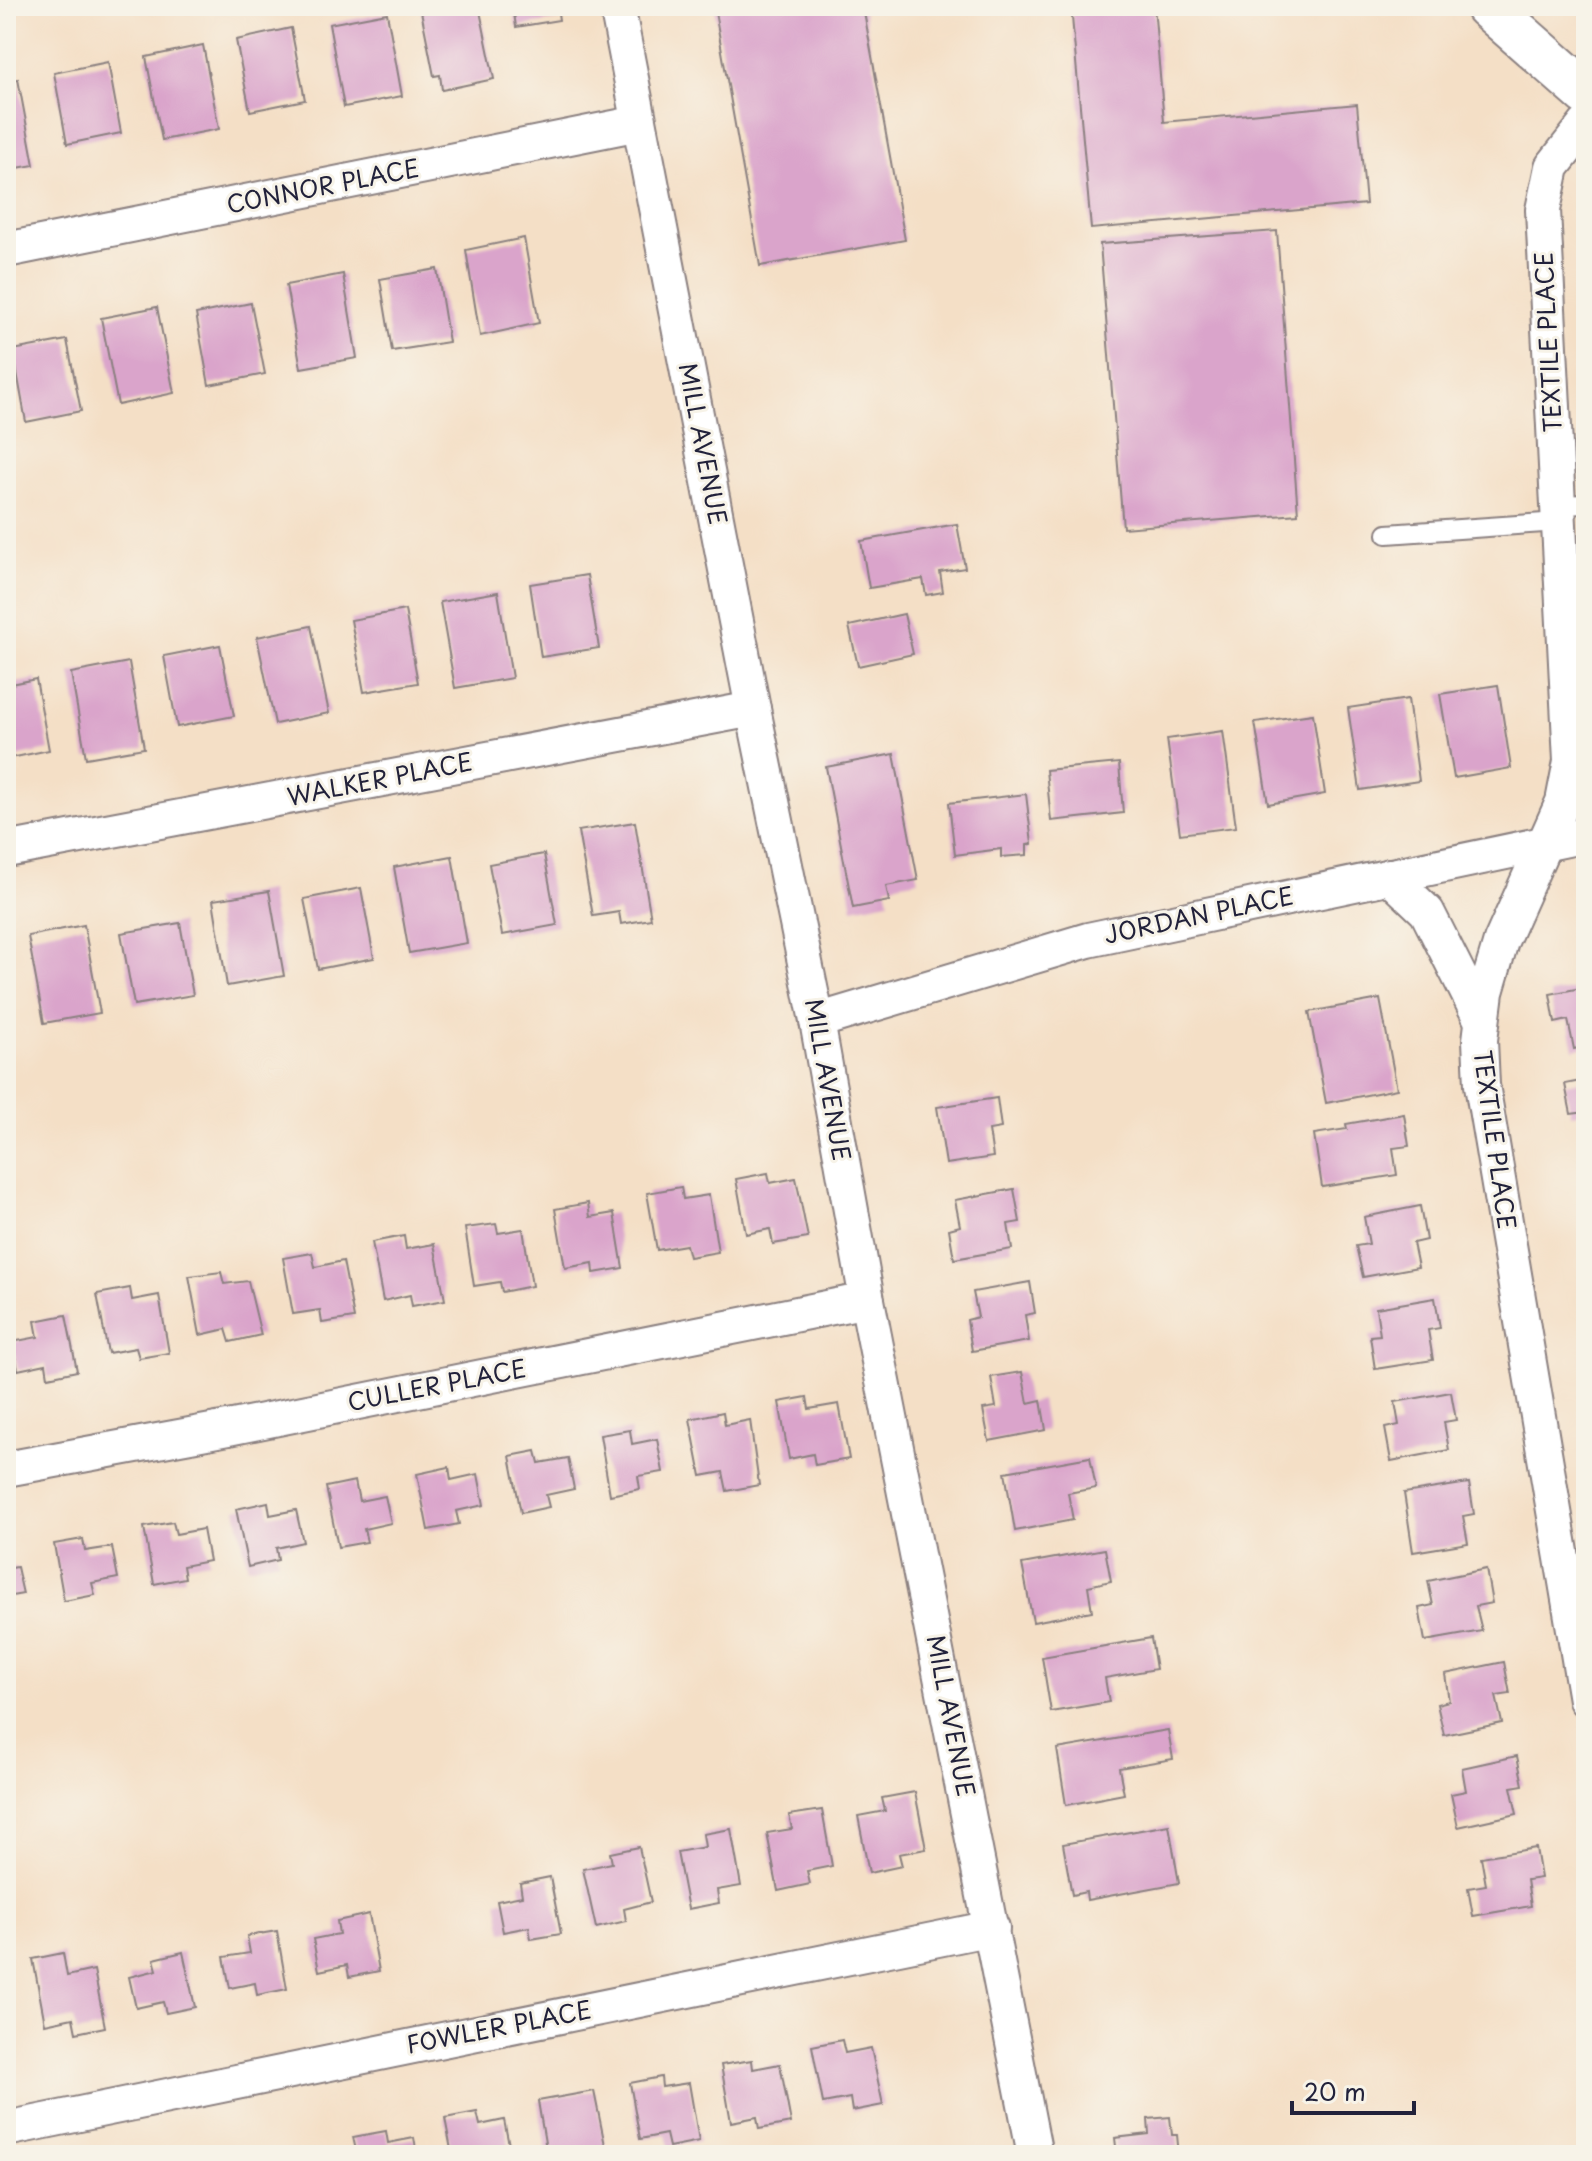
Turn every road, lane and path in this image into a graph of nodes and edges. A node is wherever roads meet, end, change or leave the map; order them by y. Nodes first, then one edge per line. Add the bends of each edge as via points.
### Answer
1 (617, 6) edge
2 (1487, 6) edge
3 (1586, 93) edge
4 (639, 123) junction
5 (1586, 124) edge
6 (6, 250) edge
7 (1568, 510) edge
8 (1387, 534) dead end
9 (753, 709) junction
10 (1586, 835) edge
11 (1546, 843) junction
12 (6, 850) edge
13 (1389, 876) junction
14 (817, 1021) junction
15 (1482, 1021) junction
16 (867, 1300) junction
17 (6, 1469) edge
18 (1586, 1700) edge
19 (992, 1928) junction
20 (6, 2129) edge
21 (1035, 2155) edge

1 - 4 street, MILL AVENUE
2 - 3 main road
4 - 6 street, CONNOR PLACE
4 - 9 street, MILL AVENUE
5 - 7 street, TEXTILE PLACE via 1552,167 1543,210
7 - 8 lane
7 - 11 street, TEXTILE PLACE via 1571,761 1563,802
9 - 12 street, WALKER PLACE
9 - 14 street, MILL AVENUE
10 - 11 street, JORDAN PLACE
11 - 13 street, JORDAN PLACE
11 - 15 street, TEXTILE PLACE via 1501,941
13 - 14 street, JORDAN PLACE via 1088,940
13 - 15 street via 1427,912
14 - 16 street, MILL AVENUE
15 - 18 street, TEXTILE PLACE via 1482,1085
16 - 17 street, CULLER PLACE
16 - 19 street, MILL AVENUE
19 - 20 street, FOWLER PLACE
19 - 21 street, MILL AVENUE

